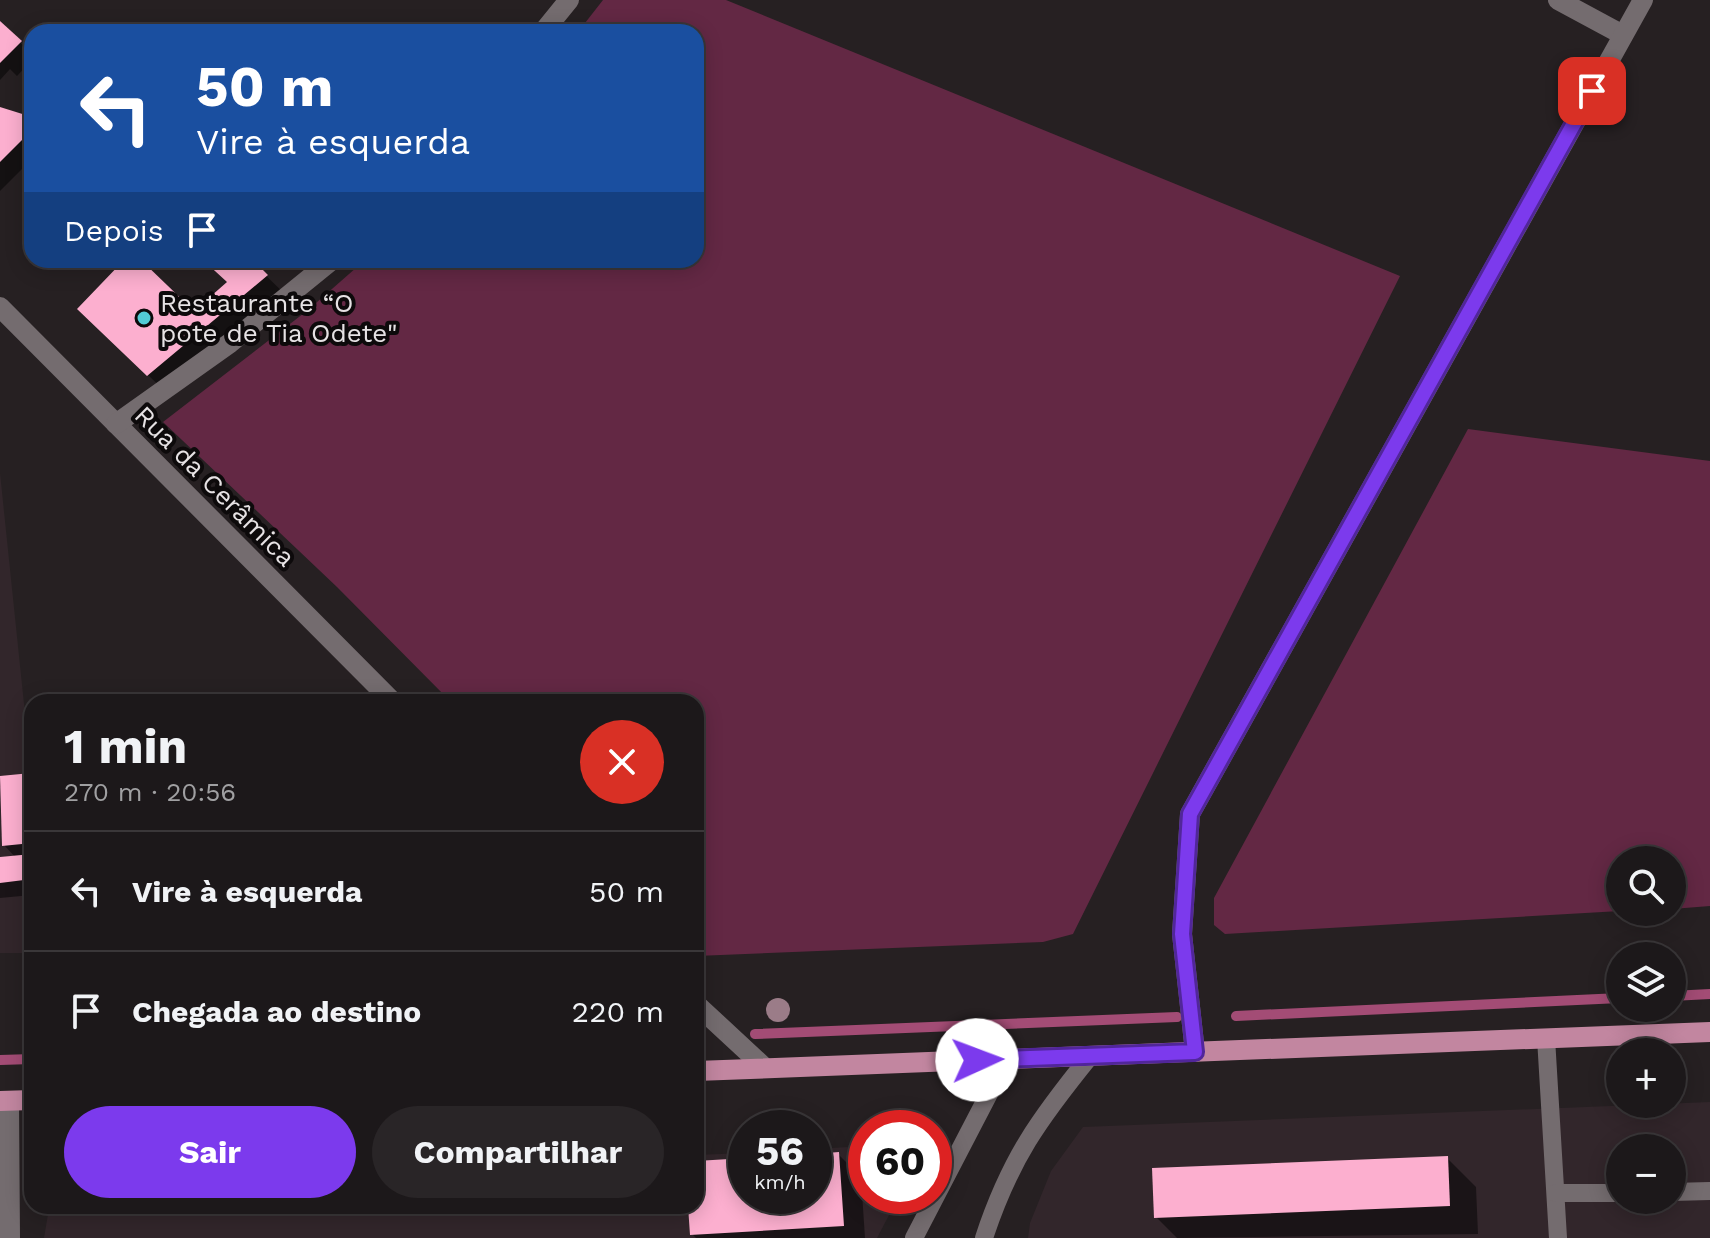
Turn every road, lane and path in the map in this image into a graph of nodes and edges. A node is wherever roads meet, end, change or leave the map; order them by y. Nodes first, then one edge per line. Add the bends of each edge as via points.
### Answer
1 (569, 0) edge
2 (1558, 0) edge
3 (1643, 0) edge
4 (550, 24) edge
5 (1623, 35) junction
6 (322, 268) edge
7 (0, 307) edge
8 (116, 424) junction
9 (385, 694) edge
10 (704, 1011) edge
11 (1710, 1032) edge
12 (1546, 1038) junction
13 (1195, 1052) junction
14 (1091, 1055) junction
15 (1007, 1059) junction
16 (765, 1068) junction
17 (704, 1071) edge
18 (24, 1100) edge
19 (4, 1101) edge
20 (1710, 1191) edge
21 (1686, 1192) edge
22 (1556, 1193) junction
23 (1606, 1193) edge
24 (10, 1238) edge
25 (914, 1238) edge
26 (984, 1238) edge
27 (1558, 1238) edge

1 - 4 street
2 - 5 street
3 - 5 street
5 - 13 street via 1190,814 1182,934
6 - 8 street via 230,343
7 - 8 street, Rua da Cerâmica
8 - 9 street, Rua da Cerâmica
10 - 16 street
11 - 12 main road
12 - 13 main road
12 - 22 lane
13 - 14 main road
14 - 15 main road
14 - 26 lane via 1038,1119 1001,1186
15 - 16 main road
15 - 25 lane
16 - 17 main road
18 - 19 main road
19 - 24 street
20 - 21 lane
22 - 23 lane
22 - 27 lane

